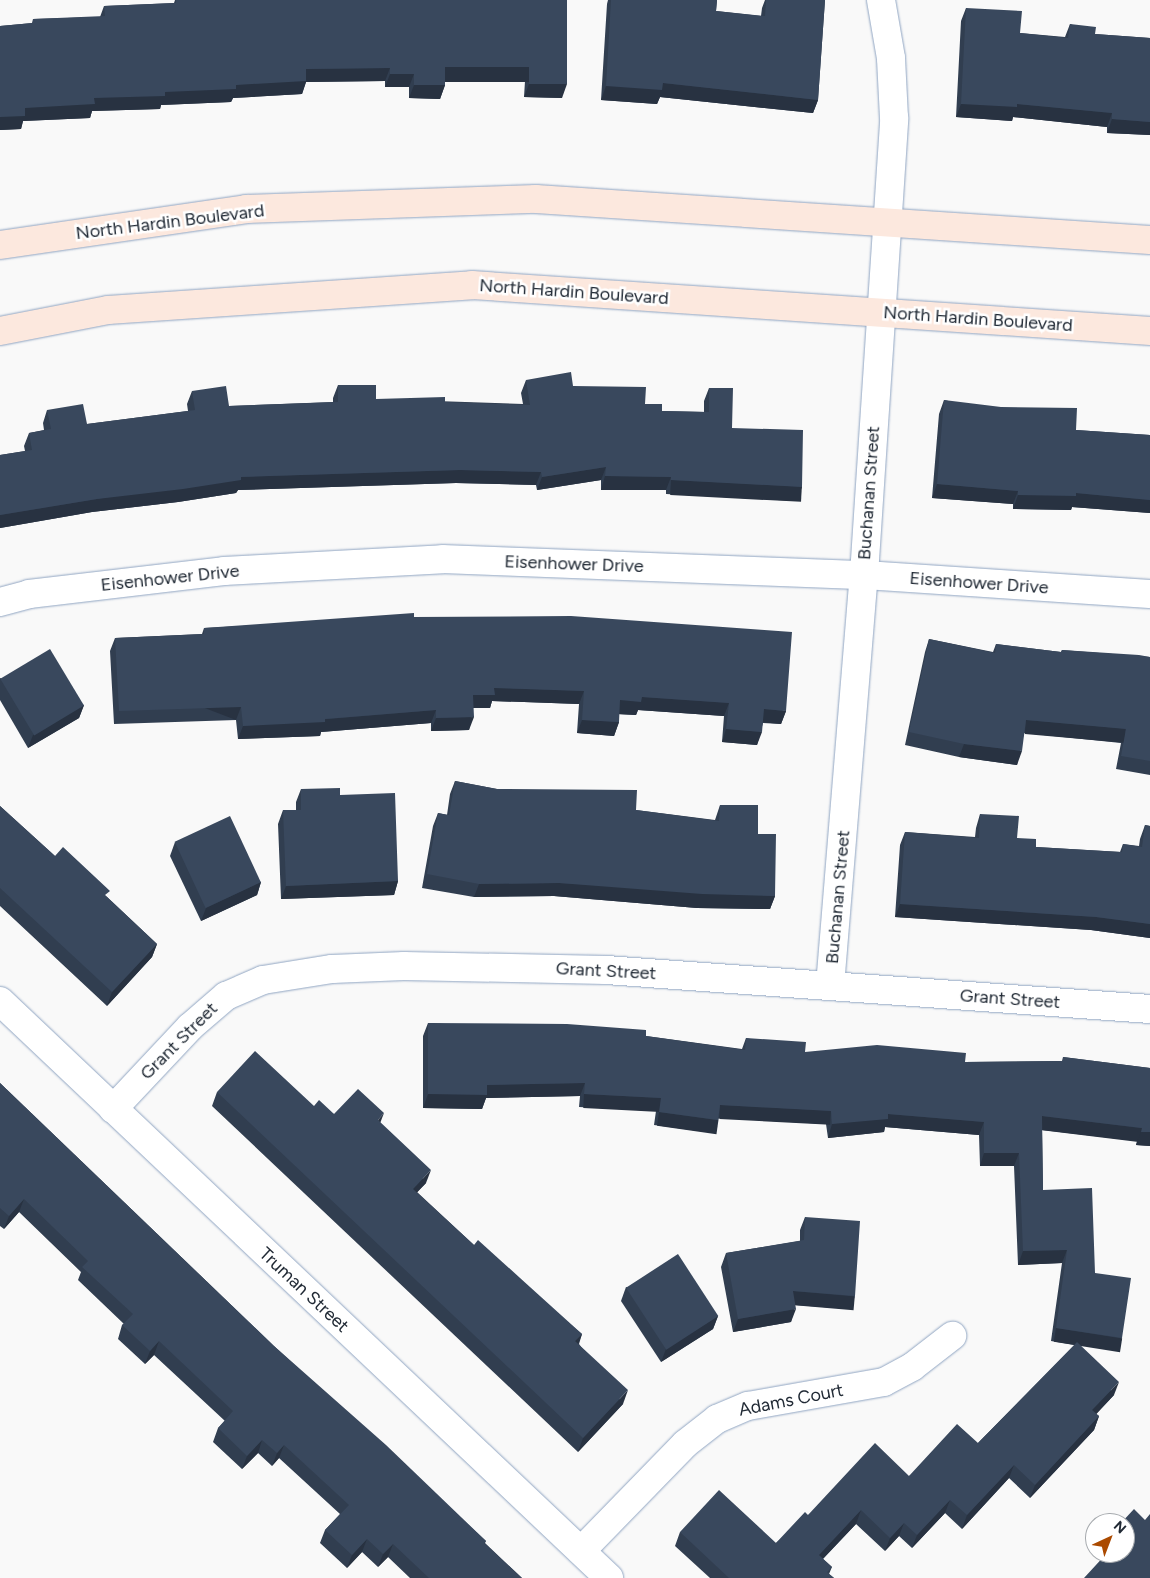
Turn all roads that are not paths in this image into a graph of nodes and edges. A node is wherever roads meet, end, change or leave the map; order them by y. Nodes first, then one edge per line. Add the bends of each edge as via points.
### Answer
1 (881, 0) edge
2 (887, 220) junction
3 (1150, 240) edge
4 (0, 245) edge
5 (881, 312) junction
6 (1150, 331) edge
7 (0, 332) edge
8 (864, 575) junction
9 (1150, 594) edge
10 (0, 602) edge
11 (830, 986) junction
12 (0, 1001) edge
13 (1150, 1009) edge
14 (113, 1109) junction
15 (952, 1336) dead end
16 (581, 1551) junction
17 (609, 1578) edge

1 - 2 street, Buchanan Street via 894,90
2 - 3 main road, North Hardin Boulevard
2 - 4 main road, North Hardin Boulevard via 526,200 246,209
2 - 5 street, Buchanan Street
5 - 6 main road, North Hardin Boulevard
5 - 7 main road, North Hardin Boulevard via 472,285 108,310
5 - 8 street, Buchanan Street
8 - 9 street, Eisenhower Drive
8 - 10 street, Eisenhower Drive via 443,560 224,571 29,594
8 - 11 street, Buchanan Street
11 - 13 street, Grant Street
11 - 14 street, Grant Street via 606,970 473,966 386,967 285,975 243,987 208,1010
12 - 14 street, Truman Street
14 - 16 street, Truman Street
15 - 16 street, Adams Court via 912,1367 884,1382 748,1406 717,1419 685,1444
16 - 17 street, Truman Street

